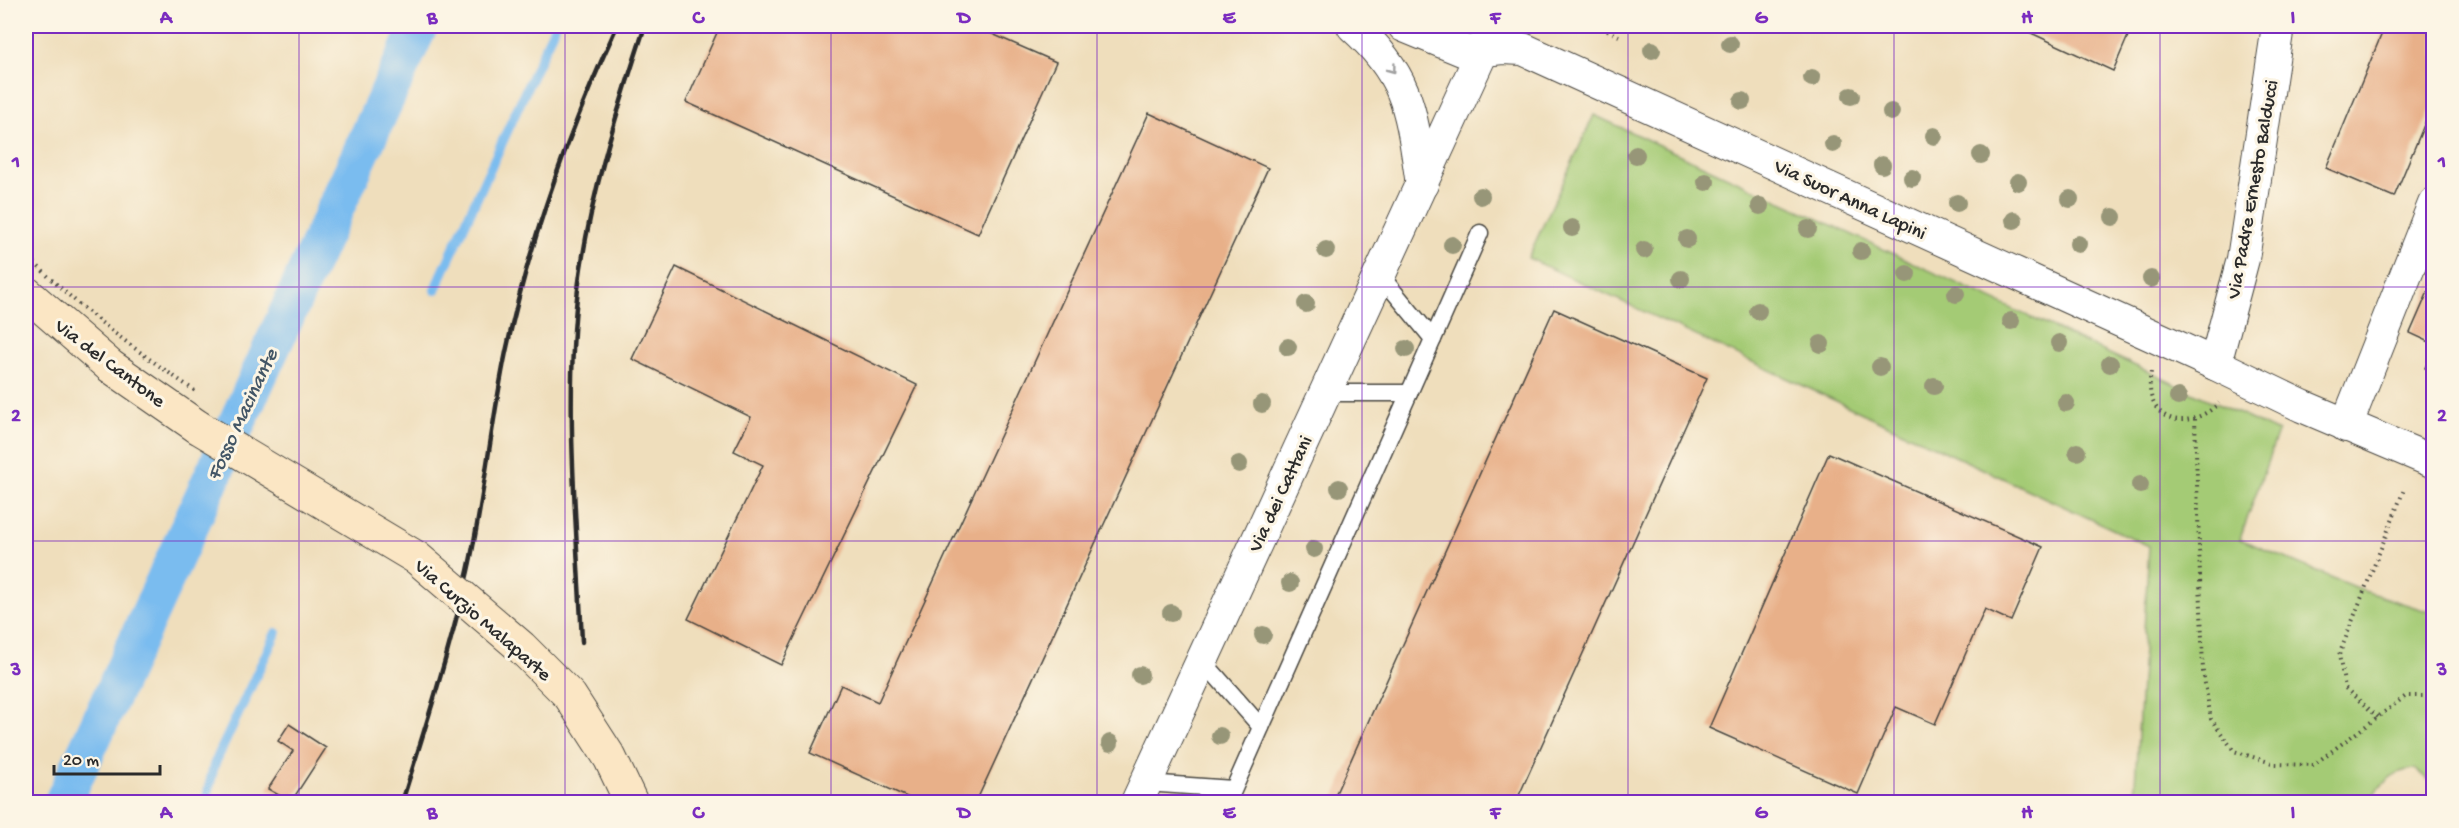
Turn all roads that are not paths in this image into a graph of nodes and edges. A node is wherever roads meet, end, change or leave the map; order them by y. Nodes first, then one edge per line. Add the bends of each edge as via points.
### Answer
1 (1353, 26) edge
2 (1404, 26) edge
3 (2278, 26) edge
4 (1488, 39) edge
5 (1422, 184) junction
6 (2430, 221) edge
7 (1480, 233) dead end
8 (1380, 275) junction
9 (26, 294) edge
10 (1433, 339) junction
11 (2215, 364) junction
12 (1325, 393) junction
13 (1409, 393) junction
14 (2346, 426) junction
15 (198, 427) joint
16 (2433, 462) edge
17 (1202, 660) junction
18 (1261, 727) junction
19 (1141, 793) edge
20 (1230, 796) edge
21 (631, 802) edge

1 -> 5 street via 1398,78 1412,117
2 - 4 street via 1467,52
3 - 11 street, Via Padre Ernesto Balducci via 2243,259
4 - 5 street, Via dei Cattani
4 - 11 street, Via Suor Anna Lapini via 1534,54
5 - 8 street, Via dei Cattani
6 - 14 street
7 - 10 lane
8 - 10 lane
8 - 12 street, Via dei Cattani
9 - 15 street, Via del Cantone via 110,366
10 - 13 lane
11 - 14 street
12 - 13 lane
12 - 17 street, Via dei Cattani
13 - 18 lane
14 - 16 street
15 - 21 street, Via Curzio Malaparte, bridge via 417,558 503,631 570,696 610,758
17 - 18 lane
17 - 19 street, Via dei Cattani
18 - 20 lane
19 - 20 lane

